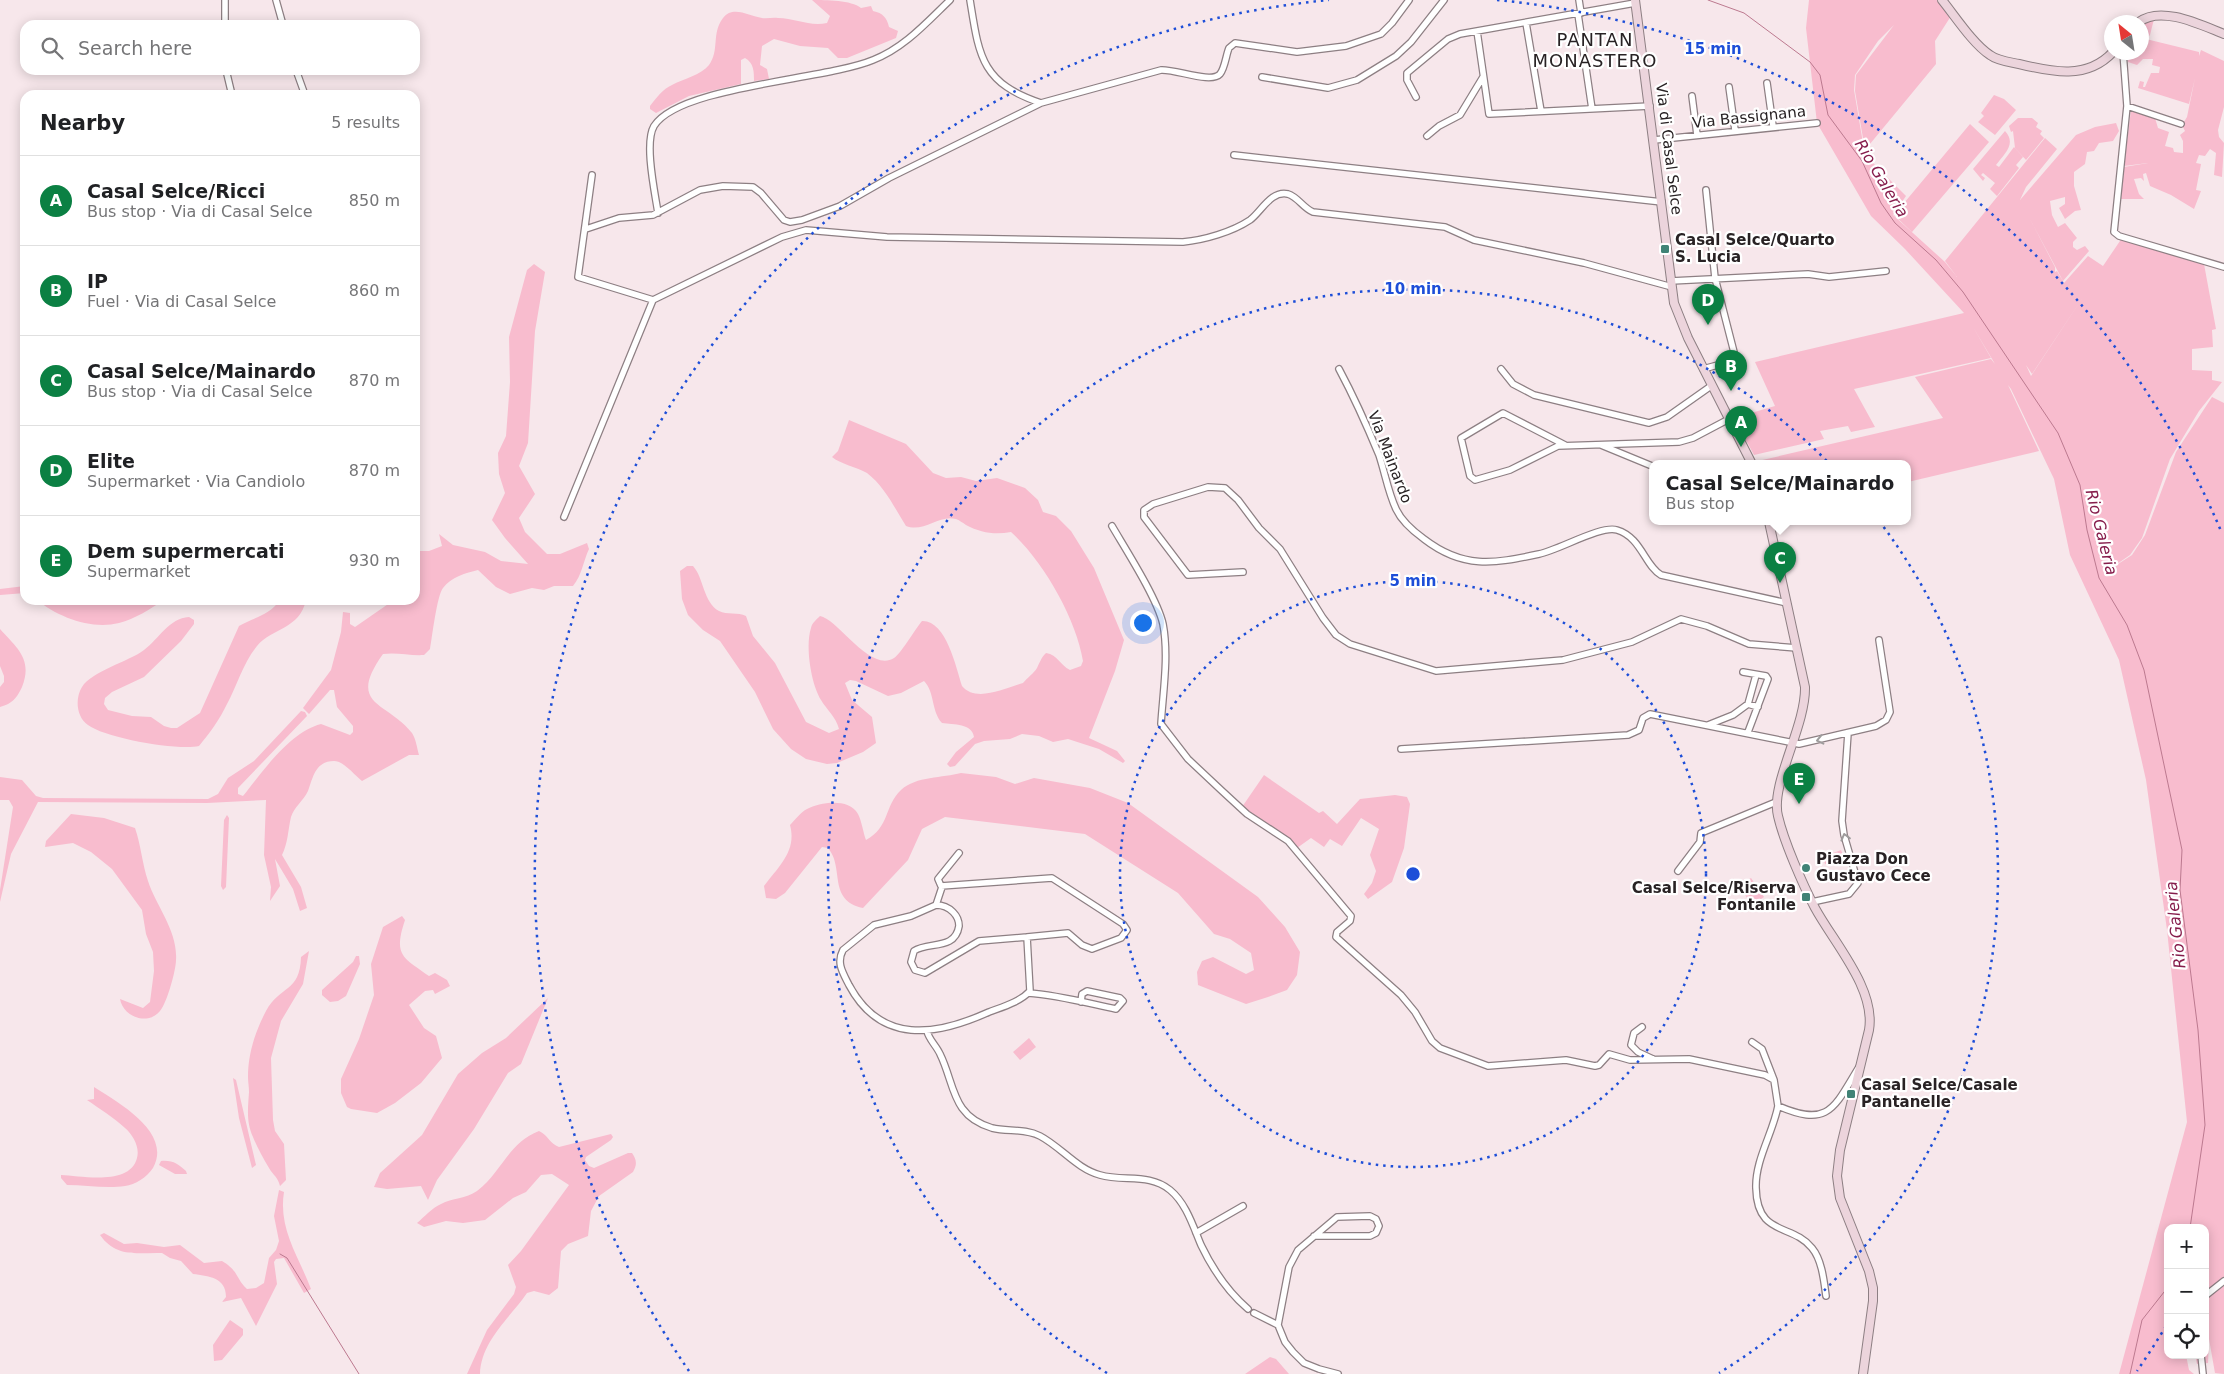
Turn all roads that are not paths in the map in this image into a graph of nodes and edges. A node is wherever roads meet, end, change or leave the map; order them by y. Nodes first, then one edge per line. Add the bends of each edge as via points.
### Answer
1 (225, 0) edge
2 (276, 0) edge
3 (950, 0) edge
4 (970, 0) edge
5 (1409, 0) edge
6 (1444, 0) edge
7 (1579, 0) edge
8 (1942, 0) edge
9 (1635, 2) edge
10 (1579, 13) junction
11 (2149, 18) edge
12 (225, 20) edge
13 (282, 20) edge
14 (1526, 23) junction
15 (1477, 31) junction
16 (2224, 34) edge
17 (2104, 59) edge
18 (2124, 60) edge
19 (227, 75) edge
20 (298, 75) edge
21 (1262, 77) dead end
22 (1483, 77) junction
23 (1768, 83) dead end
24 (1729, 87) dead end
25 (231, 90) edge
26 (303, 90) edge
27 (1692, 96) dead end
28 (1416, 97) dead end
29 (1041, 103) junction
30 (1650, 106) junction
31 (2127, 106) junction
32 (1592, 109) junction
33 (1540, 111) junction
34 (1817, 122) dead end
35 (2181, 124) dead end
36 (1773, 126) junction
37 (1735, 130) junction
38 (1696, 135) junction
39 (1427, 136) dead end
40 (1654, 140) junction
41 (1234, 155) dead end
42 (592, 175) dead end
43 (1706, 190) dead end
44 (1662, 202) junction
45 (658, 213) junction
46 (800, 221) junction
47 (586, 229) junction
48 (801, 230) junction
49 (2224, 267) edge
50 (1886, 270) dead end
51 (1715, 278) junction
52 (1671, 284) junction
53 (653, 300) junction
54 (1339, 369) dead end
55 (1501, 369) dead end
56 (1703, 369) junction
57 (1712, 386) junction
58 (1729, 419) junction
59 (1566, 445) junction
60 (1599, 445) junction
61 (1750, 460) edge
62 (1649, 465) edge
63 (564, 517) dead end
64 (1770, 525) edge
65 (1112, 526) dead end
66 (1243, 572) dead end
67 (1787, 603) junction
68 (1879, 640) dead end
69 (1797, 648) junction
70 (1743, 672) dead end
71 (1756, 674) junction
72 (1748, 704) junction
73 (1758, 707) junction
74 (1708, 725) junction
75 (1748, 732) junction
76 (1848, 733) junction
77 (1793, 743) junction
78 (1401, 749) dead end
79 (1776, 802) junction
80 (960, 853) dead end
81 (1678, 871) dead end
82 (942, 887) junction
83 (1812, 902) junction
84 (936, 905) junction
85 (1026, 936) junction
86 (1028, 993) junction
87 (1081, 1002) junction
88 (1642, 1027) dead end
89 (927, 1031) junction
90 (1752, 1042) dead end
91 (1862, 1060) junction
92 (1657, 1061) junction
93 (1774, 1080) junction
94 (1778, 1106) junction
95 (1244, 1206) dead end
96 (1196, 1233) junction
97 (1314, 1236) junction
98 (2224, 1281) edge
99 (2209, 1293) edge
100 (1826, 1296) dead end
101 (1248, 1309) dead end
102 (1254, 1313) dead end
103 (1278, 1325) junction
104 (2201, 1359) edge
105 (1338, 1374) edge
106 (1863, 1374) edge
107 (2203, 1374) edge

1 - 12 street
2 - 13 street
3 - 45 street via 902,44 873,60 840,71 712,96 685,104 665,115 653,128 650,139
4 - 29 street via 978,47 988,70 1001,83
5 - 29 street via 1388,28 1368,40 1322,51 1302,52 1235,44 1229,48 1220,73 1213,78 1164,70
6 - 21 street via 1396,56 1357,80 1330,88
7 - 10 street
8 - 17 main road via 1994,58 2064,72 2096,66
9 - 10 street
9 - 30 main road, Via di Casal Selce
10 - 14 street
10 - 32 street
11 - 16 main road via 2169,17
14 - 15 street
14 - 33 street
15 - 22 street
15 - 28 street via 1450,38 1407,73
18 - 31 street
19 - 25 street
20 - 26 street
22 - 33 street via 1489,114
22 - 39 street via 1460,115
23 - 36 street
24 - 37 street
27 - 38 street
29 - 46 street via 889,178 840,206
30 - 32 street
30 - 40 main road, Via di Casal Selce
31 - 35 street
31 - 49 street via 2114,232
32 - 33 street
34 - 36 street, Via Bassignana
36 - 37 street, Via Bassignana
37 - 38 street, Via Bassignana
38 - 40 street, Via Bassignana
40 - 44 main road, Via di Casal Selce
41 - 44 street
42 - 47 street
43 - 51 street
44 - 52 main road, Via di Casal Selce
45 - 46 street via 706,188 745,186 759,192 784,220
45 - 47 street via 619,218
46 - 48 street
47 - 53 street via 578,277
48 - 52 street via 887,237 1180,242 1203,238 1244,223 1271,199 1285,194 1314,212 1445,227 1474,240
48 - 53 street
50 - 51 street via 1830,277 1808,274
51 - 52 street
51 - 56 street via 1736,360
52 - 56 main road, Via di Casal Selce via 1678,317
53 - 63 street
54 - 67 street, Via Mainardo via 1377,451 1398,513 1410,528 1444,554 1476,562 1535,555 1601,530 1614,529 1631,538 1660,574
55 - 57 street via 1513,384 1534,395 1649,423 1667,417
56 - 57 main road, Via di Casal Selce
57 - 58 main road, Via di Casal Selce
58 - 60 street via 1681,441
58 - 61 main road, Via di Casal Selce
59 - 59 street via 1553,448 1508,471 1474,480 1470,476 1461,438 1503,413
59 - 60 street
60 - 62 street
64 - 67 main road
65 - 92 street via 1163,624 1162,724 1183,752 1221,790 1247,814 1290,843 1351,916 1336,937 1401,995 1438,1047 1489,1066 1566,1060 1596,1066 1608,1054 1628,1060
66 - 69 street via 1188,574 1145,519 1144,510 1153,504 1208,487 1225,488 1280,549 1336,635 1350,644 1437,671 1568,659 1632,642 1681,619 1749,644
67 - 69 main road
68 - 76 street via 1890,715 1878,725
69 - 77 main road via 1805,696
70 - 71 street
71 - 72 street
71 - 73 street via 1768,679
72 - 73 street
72 - 74 street via 1733,715
73 - 75 street
74 - 75 street
74 - 78 street via 1650,714 1644,717 1639,730 1628,735
75 - 77 street
76 -> 77 street via 1802,744
83 -> 76 street via 1847,895 1858,883 1842,821
77 - 79 main road
79 - 81 street via 1701,833 1700,842
79 - 83 main road via 1779,822
80 - 82 street via 938,879
82 - 84 street
82 - 85 street via 1054,878 1123,924 1127,930 1121,938 1094,949 1083,946 1068,933
83 - 91 main road via 1867,998 1870,1022
84 - 85 street via 954,913 958,929 946,943 914,951 911,964 920,973 979,941
84 - 89 street via 912,916 871,927 844,947 839,960 853,991 873,1017 904,1030
85 - 86 street via 1031,989
86 - 87 street
86 - 89 street via 973,1020
87 - 87 street via 1116,1009 1123,1000 1087,990 1082,994
88 - 92 street via 1634,1033 1631,1045
89 - 96 street via 928,1038 941,1055 956,1101 974,1118 991,1127 1038,1135 1099,1175 1144,1179 1162,1185 1179,1199
90 - 93 street via 1762,1049
91 - 94 street via 1836,1102 1824,1113 1802,1116
91 - 106 main road via 1840,1150 1837,1176 1840,1198 1868,1266 1873,1288
92 - 93 street via 1689,1058 1761,1073
93 - 94 street
94 - 100 street via 1757,1176 1758,1205 1771,1224 1813,1250 1822,1271
95 - 96 street
96 - 101 street via 1218,1276
97 - 97 street via 1370,1236 1379,1226 1370,1216 1339,1217
97 - 103 street via 1290,1262
98 - 99 street
102 - 103 street
103 - 105 street via 1288,1347 1298,1358 1316,1368
104 - 107 street

